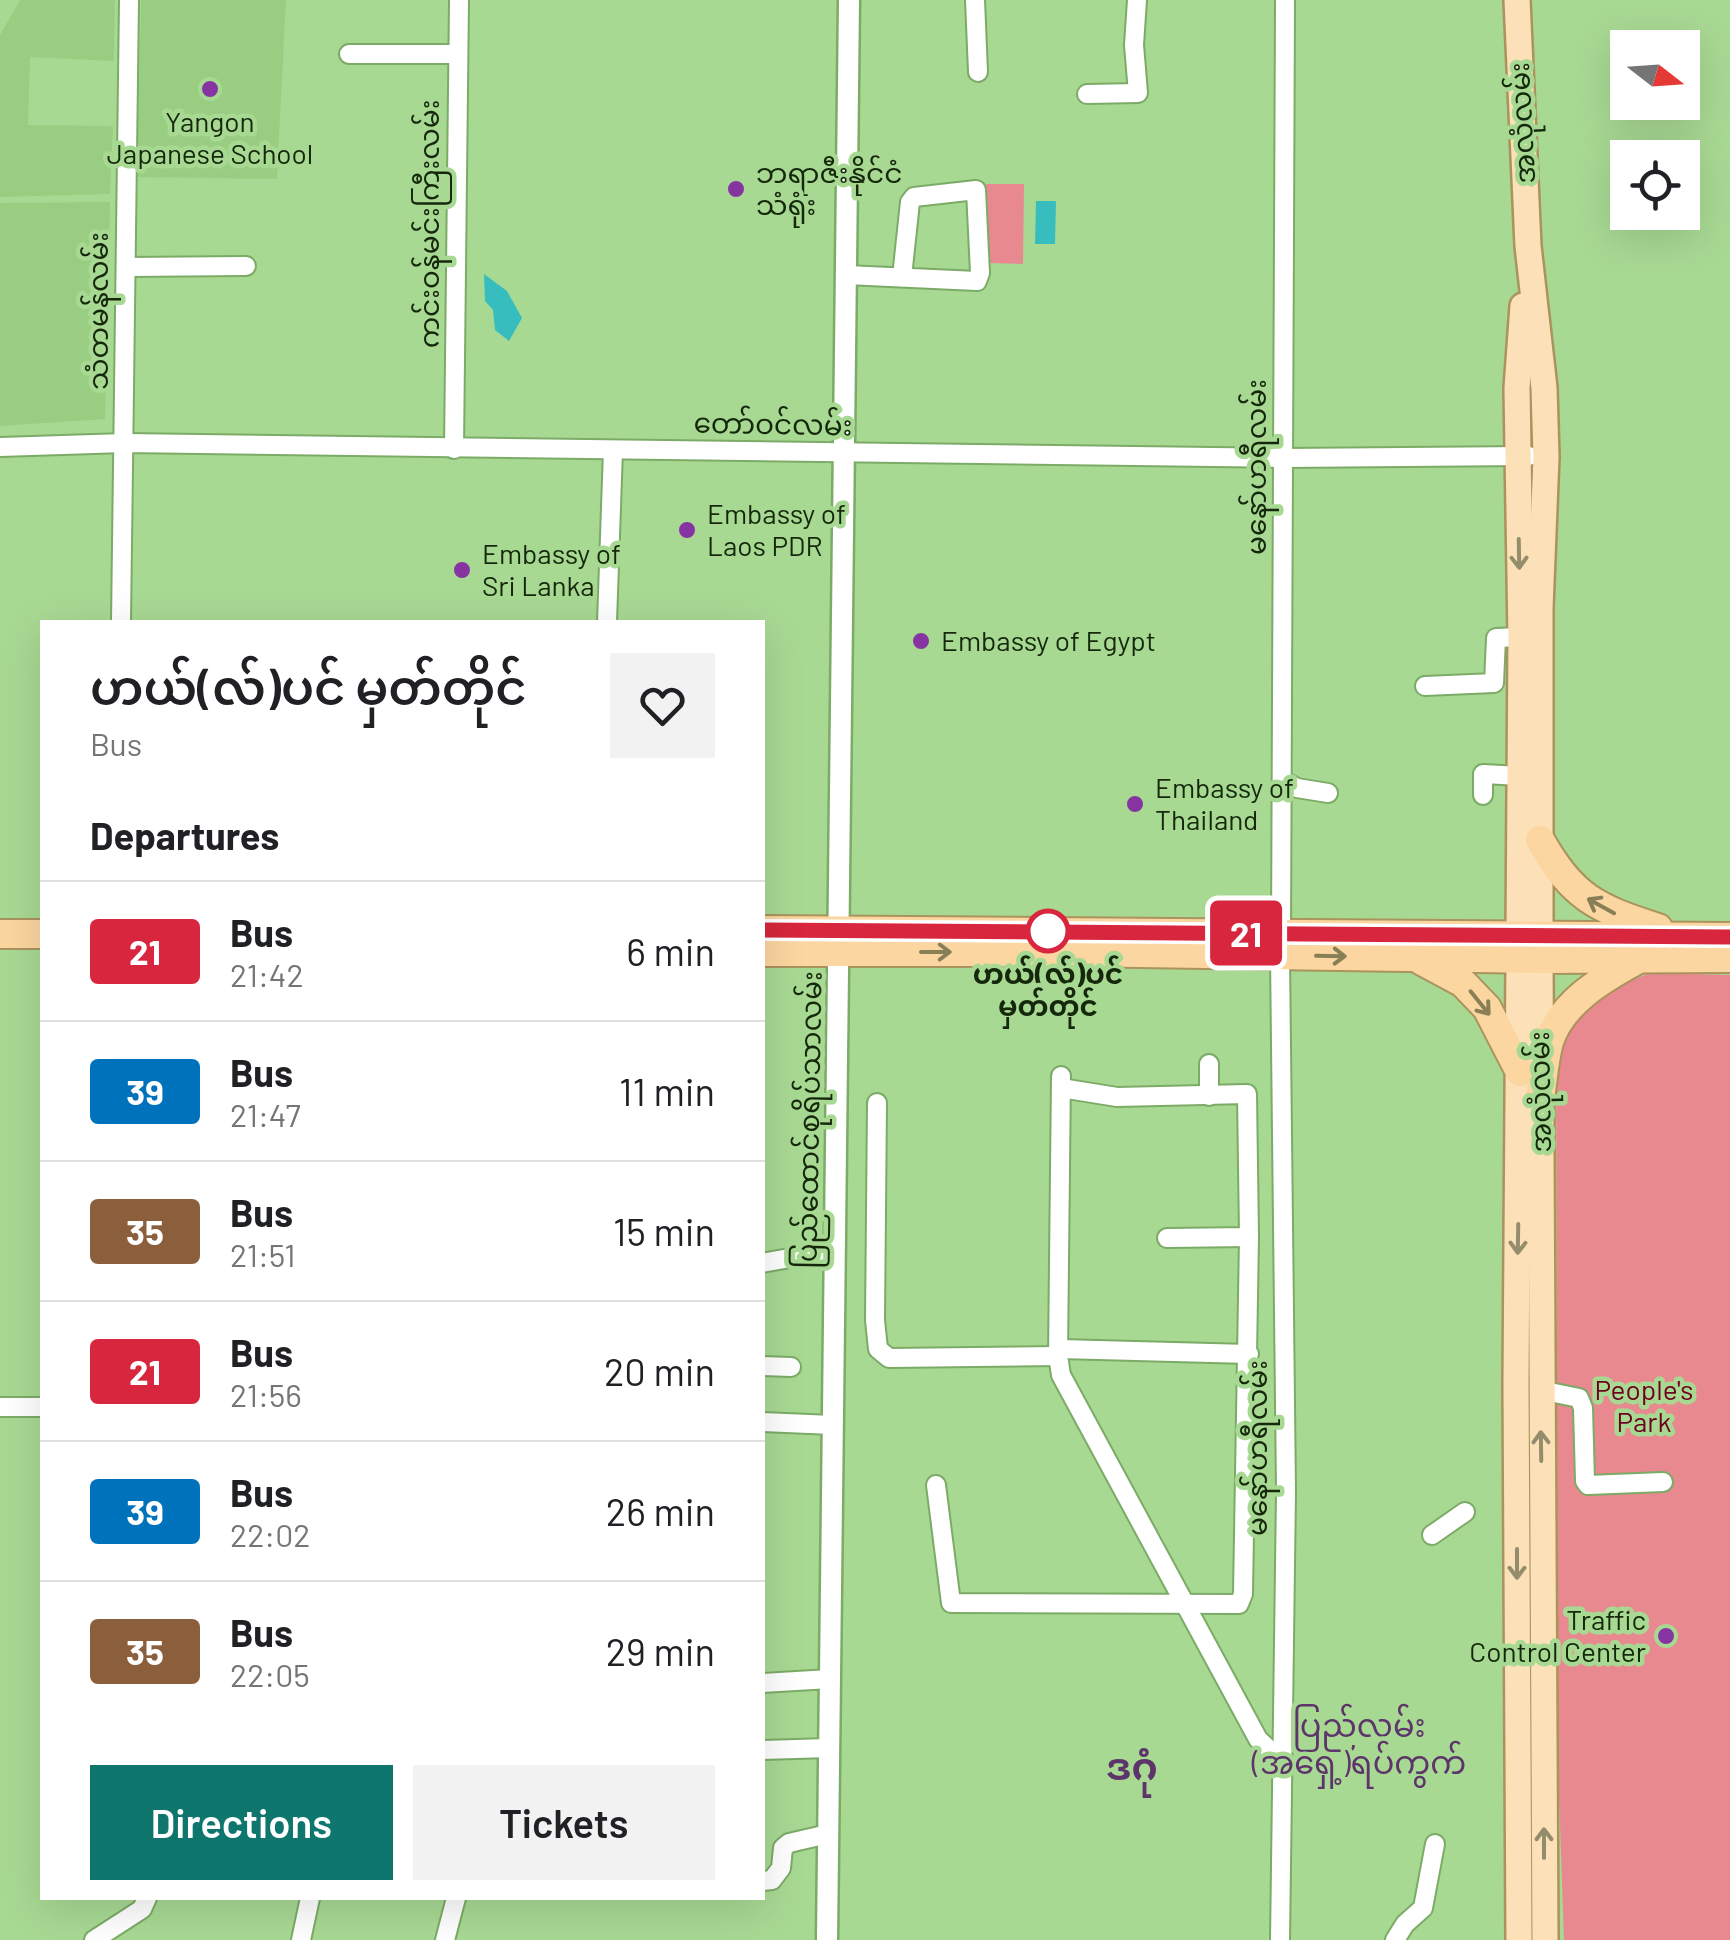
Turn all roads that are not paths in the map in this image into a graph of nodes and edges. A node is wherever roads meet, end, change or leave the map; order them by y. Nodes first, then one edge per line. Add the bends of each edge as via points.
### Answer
1 (130, 0) edge
2 (459, 0) edge
3 (849, 0) edge
4 (975, 0) edge
5 (1136, 0) edge
6 (1285, 0) edge
7 (1517, 0) edge
8 (349, 54) dead end
9 (458, 54) junction
10 (978, 72) dead end
11 (1087, 94) dead end
12 (1528, 246) junction
13 (246, 266) dead end
14 (126, 267) junction
15 (846, 275) junction
16 (902, 277) junction
17 (124, 444) junction
18 (0, 447) edge
19 (454, 450) junction
20 (613, 450) junction
21 (844, 452) junction
22 (1518, 456) junction
23 (1546, 457) junction
24 (1284, 458) junction
25 (121, 620) edge
26 (608, 620) edge
27 (1521, 637) junction
28 (1425, 686) dead end
29 (1520, 776) junction
30 (1282, 780) junction
31 (1328, 793) dead end
32 (1484, 794) dead end
33 (1540, 840) junction
34 (765, 930) edge
35 (0, 934) edge
36 (40, 934) edge
37 (1688, 938) junction
38 (1730, 938) edge
39 (839, 941) junction
40 (1281, 944) junction
41 (1530, 947) junction
42 (765, 952) edge
43 (1643, 957) junction
44 (1416, 958) junction
45 (1730, 958) edge
46 (1209, 1064) dead end
47 (1520, 1072) junction
48 (1209, 1096) junction
49 (1540, 1098) junction
50 (877, 1104) dead end
51 (1530, 1142) junction
52 (1249, 1237) junction
53 (1167, 1238) dead end
54 (834, 1250) junction
55 (765, 1262) edge
56 (1059, 1352) junction
57 (1249, 1354) junction
58 (765, 1366) edge
59 (791, 1367) dead end
60 (1540, 1390) junction
61 (0, 1406) edge
62 (40, 1407) edge
63 (765, 1422) edge
64 (832, 1425) junction
65 (1663, 1482) dead end
66 (936, 1485) dead end
67 (1465, 1512) dead end
68 (1432, 1535) dead end
69 (1186, 1605) junction
70 (830, 1679) junction
71 (765, 1683) edge
72 (829, 1748) junction
73 (765, 1750) edge
74 (1280, 1760) junction
75 (828, 1834) junction
76 (1435, 1844) dead end
77 (765, 1881) edge
78 (147, 1900) edge
79 (310, 1900) edge
80 (455, 1900) edge
81 (1518, 1908) junction
82 (94, 1940) edge
83 (301, 1940) edge
84 (445, 1940) edge
85 (826, 1940) edge
86 (1280, 1940) edge
87 (1395, 1940) edge
88 (1508, 1940) edge
89 (1518, 1940) edge
90 (1544, 1940) edge

1 - 14 street, သံတမန်လမ်း
2 - 9 street, ကင်းဝန်မင်းကြီးလမ်း
3 - 15 street, ပြည်ထောင်စုရိပ်သာလမ်း
4 - 10 street
5 - 11 street via 1138,93
6 - 24 street, မနော်ဟရီလမ်း
7 - 12 main road, အလုံလမ်း
8 - 9 street
9 - 19 street, ကင်းဝန်မင်းကြီးလမ်း
12 - 22 main road, အလုံလမ်း via 1516,388
12 - 23 main road, အလုံလမ်း
13 - 14 street
14 - 17 street, သံတမန်လမ်း
15 - 16 street
15 - 21 street, ပြည်ထောင်စုရိပ်သာလမ်း
16 - 16 street via 914,197 976,190 976,280
17 - 18 street, တော်ဝင်လမ်း
17 - 19 street, တော်ဝင်လမ်း
17 - 25 street, သံတမန်လမ်း
19 - 20 street, တော်ဝင်လမ်း
20 - 21 street, တော်ဝင်လမ်း
20 - 26 street
21 - 24 street, တော်ဝင်လမ်း
21 - 39 street, ပြည်ထောင်စုရိပ်သာလမ်း
22 - 23 street, တော်ဝင်လမ်း
22 - 24 street, တော်ဝင်လမ်း
22 -> 27 main road, အလုံလမ်း
23 - 33 main road, အလုံလမ်း
24 - 30 street, မနော်ဟရီလမ်း
27 - 28 street via 1496,638 1494,684
27 - 29 main road, အလုံလမ်း
29 - 32 street via 1483,774
29 - 41 main road, အလုံလမ်း
30 - 31 street
30 - 40 street, မနော်ဟရီလမ်း
37 -> 33 highway via 1606,911 1559,872
33 - 41 main road, အလုံလမ်း
34 - 39 highway
35 - 36 highway
37 - 38 highway
37 - 41 highway
39 - 40 highway
39 - 42 highway
39 - 54 street, ပြည်ထောင်စုရိပ်သာလမ်း
40 - 41 highway
40 -> 44 highway
40 - 74 street, မနော်ဟရီလမ်း via 1286,1492
41 - 43 highway
41 - 44 highway
41 - 47 main road, အလုံလမ်း
41 - 49 main road, အလုံလမ်း
43 - 45 highway
43 - 49 highway via 1600,980 1562,1018 1550,1040
44 -> 47 highway via 1463,983 1487,1008
46 - 48 street
47 - 51 main road, အလုံလမ်း
48 - 52 street via 1247,1094
48 - 56 street via 1117,1097 1061,1082
49 - 51 main road, အလုံလမ်း
50 - 56 street via 878,1349 889,1358
51 - 60 main road, အလုံလမ်း
51 -> 81 main road, အလုံလမ်း via 1516,1383
52 - 53 street
52 - 57 street
54 - 55 street
54 - 64 street, ပြည်ထောင်စုရိပ်သာလမ်း
56 - 57 street
56 - 69 street via 1061,1375
57 - 69 street via 1242,1600
58 - 59 street
60 - 65 street via 1579,1398 1588,1485
90 -> 60 main road, အလုံလမ်း
61 - 62 street
63 - 64 street
64 - 70 street, ပြည်ထောင်စုရိပ်သာလမ်း
66 - 69 street via 950,1603
67 - 68 street
69 - 74 street via 1258,1739
70 - 71 street
70 - 72 street, ပြည်ထောင်စုရိပ်သာလမ်း
72 - 73 street
72 - 75 street, ပြည်ထောင်စုရိပ်သာလမ်း
74 - 86 street, မနော်ဟရီလမ်း
75 - 77 street via 789,1843 782,1868
75 - 85 street, ပြည်ထောင်စုရိပ်သာလမ်း
76 - 87 street via 1423,1908
78 - 82 street
79 - 83 street
80 - 84 street
81 - 88 street
81 - 89 main road, အလုံလမ်း

